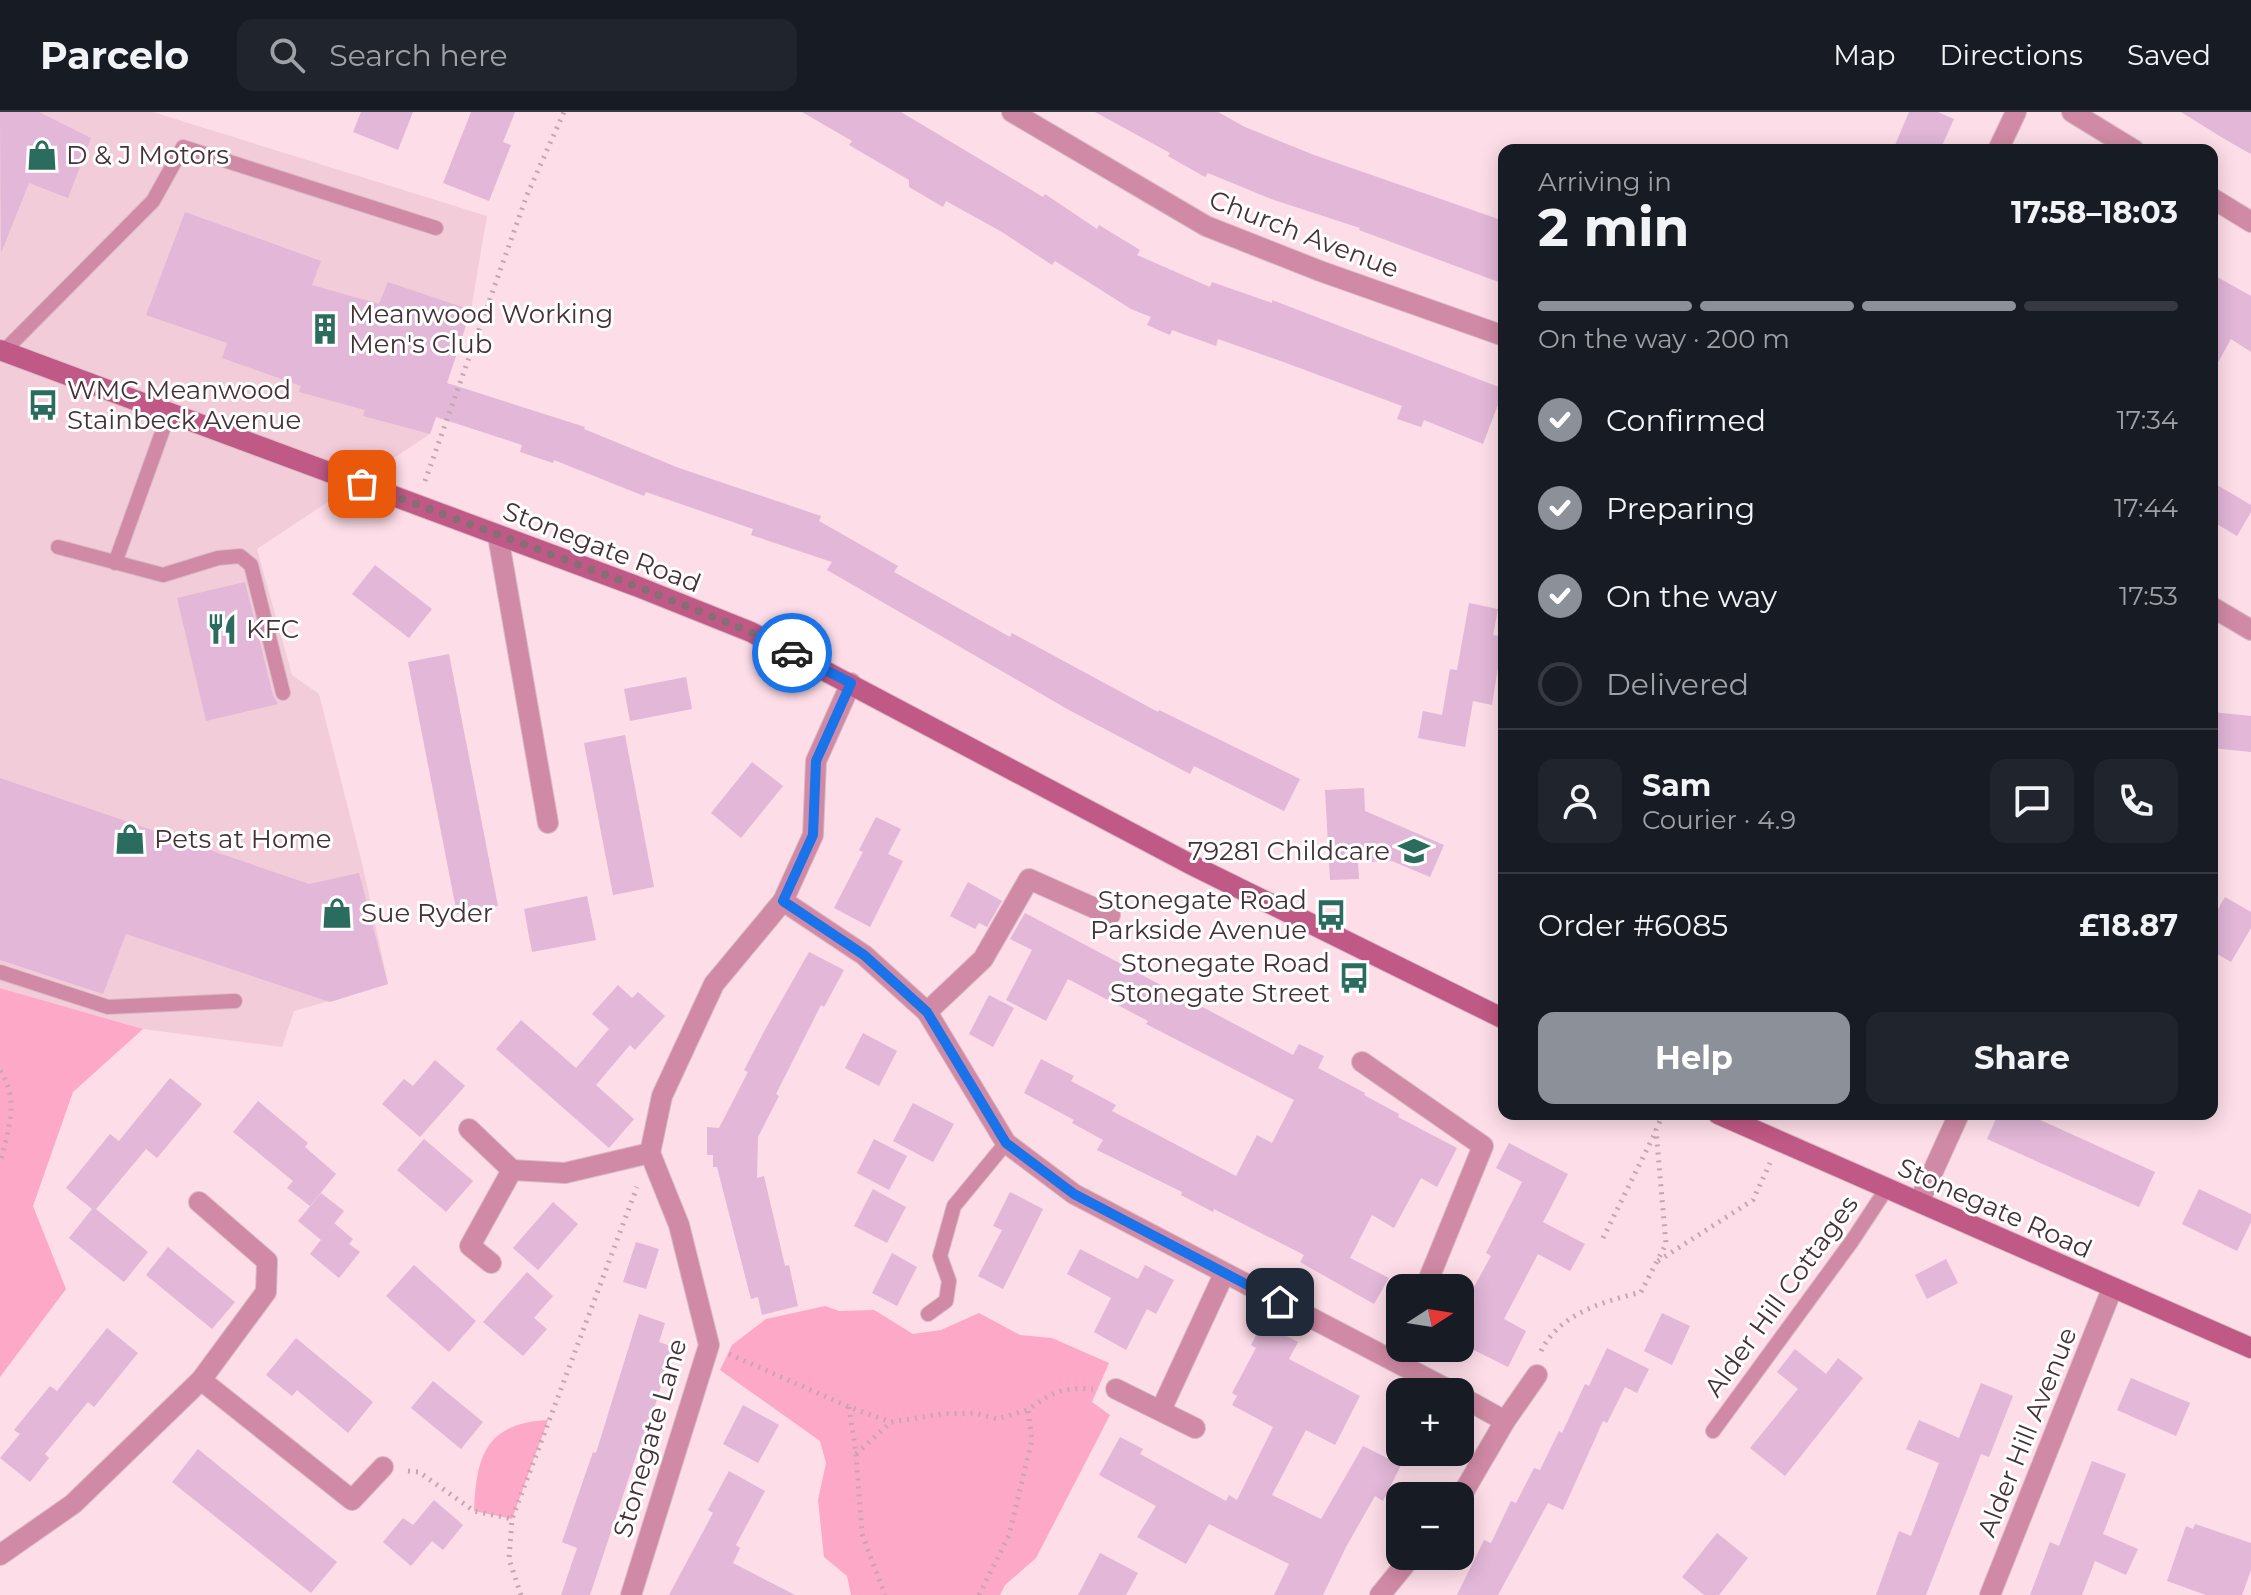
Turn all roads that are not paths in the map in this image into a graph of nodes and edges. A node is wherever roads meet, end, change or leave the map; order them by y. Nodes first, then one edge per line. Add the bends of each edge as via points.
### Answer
1 (1012, 112) edge
2 (2016, 112) edge
3 (2072, 112) edge
4 (2001, 144) edge
5 (2124, 144) edge
6 (2218, 202) edge
7 (2251, 222) edge
8 (436, 228) dead end
9 (1498, 334) edge
10 (2, 351) edge
11 (169, 413) junction
12 (498, 536) junction
13 (58, 547) dead end
14 (115, 563) junction
15 (2218, 611) edge
16 (2251, 630) edge
17 (851, 683) junction
18 (283, 693) dead end
19 (548, 823) dead end
20 (783, 901) junction
21 (1110, 915) dead end
22 (0, 972) edge
23 (235, 1001) dead end
24 (927, 1012) junction
25 (1498, 1016) edge
26 (1362, 1062) dead end
27 (1732, 1120) edge
28 (1956, 1120) edge
29 (469, 1129) dead end
30 (1006, 1143) junction
31 (650, 1153) junction
32 (512, 1170) junction
33 (1887, 1188) junction
34 (199, 1202) dead end
35 (1919, 1202) junction
36 (491, 1263) dead end
37 (1224, 1274) junction
38 (1431, 1274) edge
39 (2112, 1289) junction
40 (928, 1314) dead end
41 (1386, 1346) edge
42 (2251, 1348) edge
43 (1412, 1362) edge
44 (1537, 1375) road end
45 (1434, 1378) edge
46 (201, 1380) junction
47 (1116, 1389) road end
48 (1474, 1404) edge
49 (1161, 1410) junction
50 (1505, 1421) junction
51 (1195, 1428) dead end
52 (1713, 1431) dead end
53 (383, 1467) road end
54 (1469, 1482) edge
55 (0, 1555) edge
56 (1401, 1570) edge
57 (631, 1595) edge
58 (1380, 1595) edge
59 (1990, 1595) edge

1 - 9 street, Church Avenue via 1206,226
2 - 4 street
3 - 5 street
6 - 7 street
8 - 10 lane via 183,147 153,201
10 - 11 main road, Stonegate Road
11 - 12 main road, Stonegate Road
11 - 14 lane
12 - 17 main road, Stonegate Road via 751,632
12 - 19 street
13 - 14 lane
14 - 18 lane via 163,575 240,556 251,565
15 - 16 street
17 - 20 street via 816,761 813,835
17 - 25 main road, Stonegate Road via 1190,864
20 - 24 street via 864,955
20 - 31 street via 714,984 662,1096
21 - 24 street via 1029,879 983,959
22 - 23 lane via 108,1007
24 - 30 street
26 - 38 street via 1483,1146
27 - 33 main road, Stonegate Road
28 - 35 street
29 - 32 street
30 - 37 street via 1074,1194
30 - 40 lane via 954,1206 940,1256 949,1281 946,1301
31 - 32 street via 565,1173
31 - 57 street, Stonegate Lane via 679,1225 709,1345
32 - 36 street via 470,1246
33 - 35 main road, Stonegate Road
33 - 52 lane, Alder Hill Cottages
34 - 46 street via 267,1261 266,1292
35 - 39 main road, Stonegate Road
37 - 41 street
37 - 49 street
39 - 42 main road, Stonegate Road
39 - 59 street, Alder Hill Avenue
43 - 45 street
44 - 50 street
46 - 53 street via 352,1500
46 - 55 street via 73,1504
47 - 49 street
48 - 50 street
49 - 51 street
50 - 54 street
56 - 58 street

